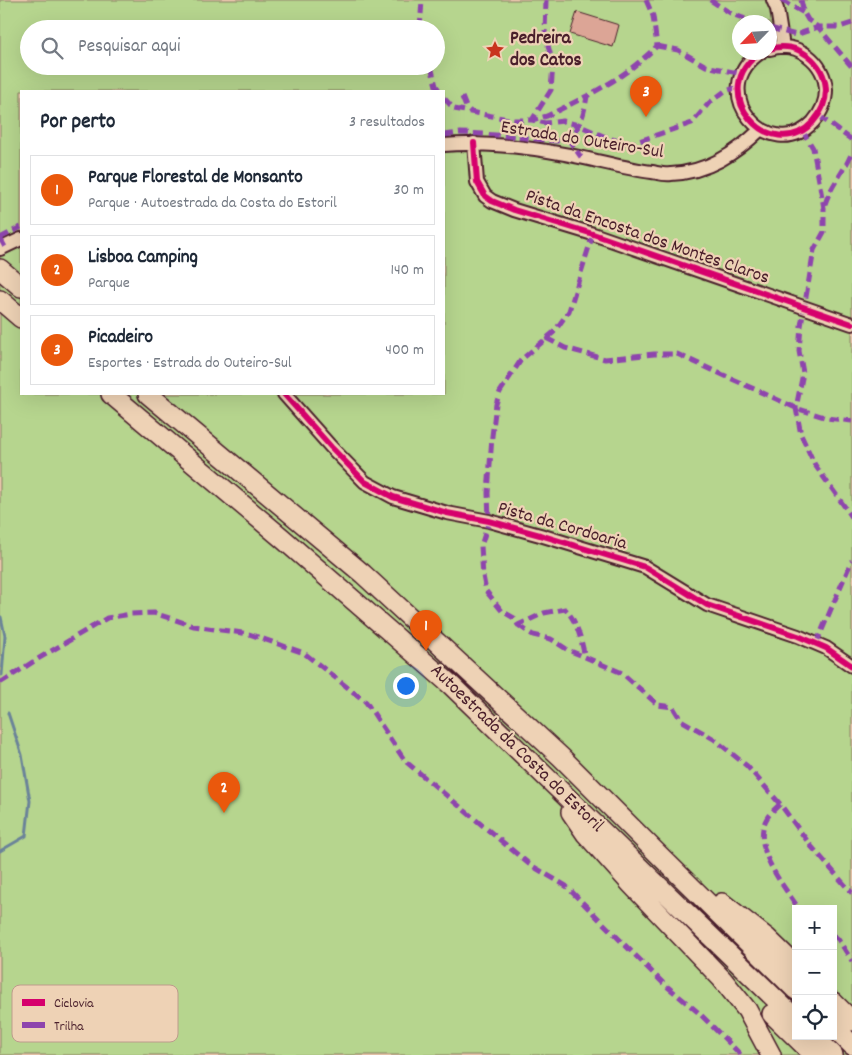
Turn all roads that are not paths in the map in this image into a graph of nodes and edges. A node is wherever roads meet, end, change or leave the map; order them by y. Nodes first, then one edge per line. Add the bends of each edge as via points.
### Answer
1 (773, 0) edge
2 (783, 47) junction
3 (777, 48) edge
4 (752, 60) edge
5 (761, 129) junction
6 (474, 144) junction
7 (445, 145) edge
8 (20, 240) edge
9 (0, 250) edge
10 (0, 269) edge
11 (20, 285) edge
12 (0, 300) edge
13 (20, 317) edge
14 (852, 324) edge
15 (112, 395) edge
16 (149, 395) edge
17 (285, 395) edge
18 (852, 666) edge
19 (549, 780) junction
20 (656, 852) junction
21 (692, 919) junction
22 (792, 962) edge
23 (792, 986) edge
24 (837, 1006) edge
25 (792, 1015) edge
26 (852, 1021) edge
27 (837, 1030) edge
28 (817, 1040) edge
29 (852, 1045) edge
30 (771, 1055) edge
31 (814, 1055) edge
32 (833, 1055) edge

1 - 2 street
2 - 3 street
2 - 5 street via 809,56 818,66 824,78 824,105 811,124 802,130 782,135
4 - 5 street via 742,74 739,99 751,122
5 - 6 street, Estrada do Outeiro-Sul via 726,159 699,170 669,174 547,151
6 - 7 street, Estrada do Outeiro-Sul
6 - 14 street, Pista da Encosta dos Montes Claros via 477,182 492,201
8 - 9 street
10 - 11 highway
12 - 13 highway
15 - 19 highway, Autoestrada da Costa do Estoril via 444,679
16 - 20 highway, Autoestrada da Costa do Estoril via 363,574 561,756
17 - 18 street, Pista da Cordoaria via 365,482 393,498 489,521 645,567 707,605 807,640 826,648
19 - 21 highway, Autoestrada da Costa do Estoril
19 - 30 highway via 586,834 722,979 747,1010
20 - 22 highway via 767,938
20 - 23 highway, Autoestrada da Costa do Estoril
21 - 25 highway, Autoestrada da Costa do Estoril
21 - 31 highway via 743,984
24 - 26 highway
27 - 29 highway
28 - 32 highway

